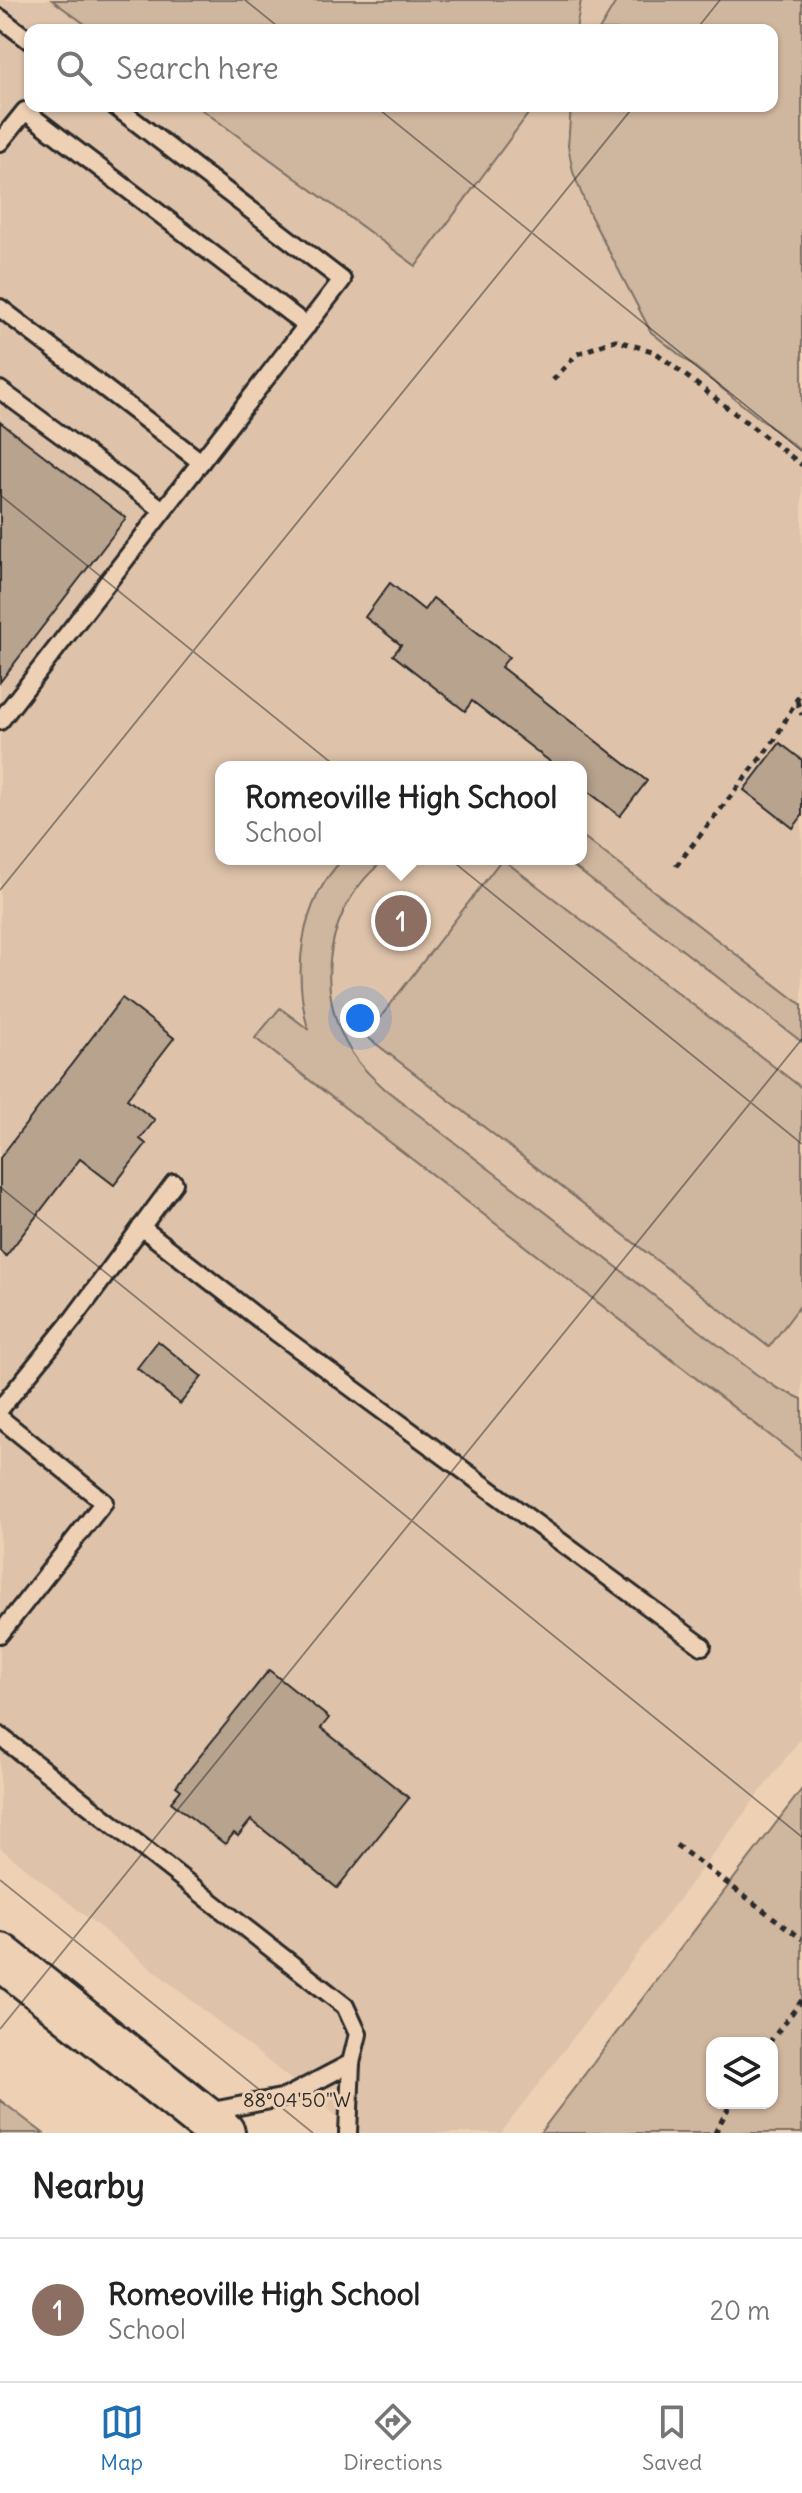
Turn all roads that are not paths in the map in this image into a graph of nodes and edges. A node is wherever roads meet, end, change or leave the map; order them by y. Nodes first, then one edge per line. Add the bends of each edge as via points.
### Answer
1 (0, 18) edge
2 (24, 36) edge
3 (24, 112) edge
4 (26, 112) edge
5 (123, 112) edge
6 (0, 142) edge
7 (0, 308) edge
8 (307, 326) junction
9 (0, 390) edge
10 (201, 462) junction
11 (163, 510) junction
12 (0, 721) edge
13 (174, 1183) dead end
14 (141, 1227) junction
15 (0, 1409) edge
16 (0, 1418) edge
17 (0, 1634) edge
18 (702, 1646) dead end
19 (0, 1736) edge
20 (0, 1956) edge
21 (351, 2063) junction
22 (210, 2123) edge
23 (348, 2133) edge

1 - 2 lane
3 - 6 lane
4 - 8 lane
5 - 8 lane via 342,280
7 - 10 lane
8 - 10 lane
9 - 11 lane
10 - 11 lane
11 - 12 lane
13 - 14 lane
14 - 15 lane
14 - 18 lane
16 - 17 lane via 104,1502
19 - 21 lane via 345,2006 358,2034
20 - 22 main road
21 - 22 lane via 286,2097
21 - 23 lane

